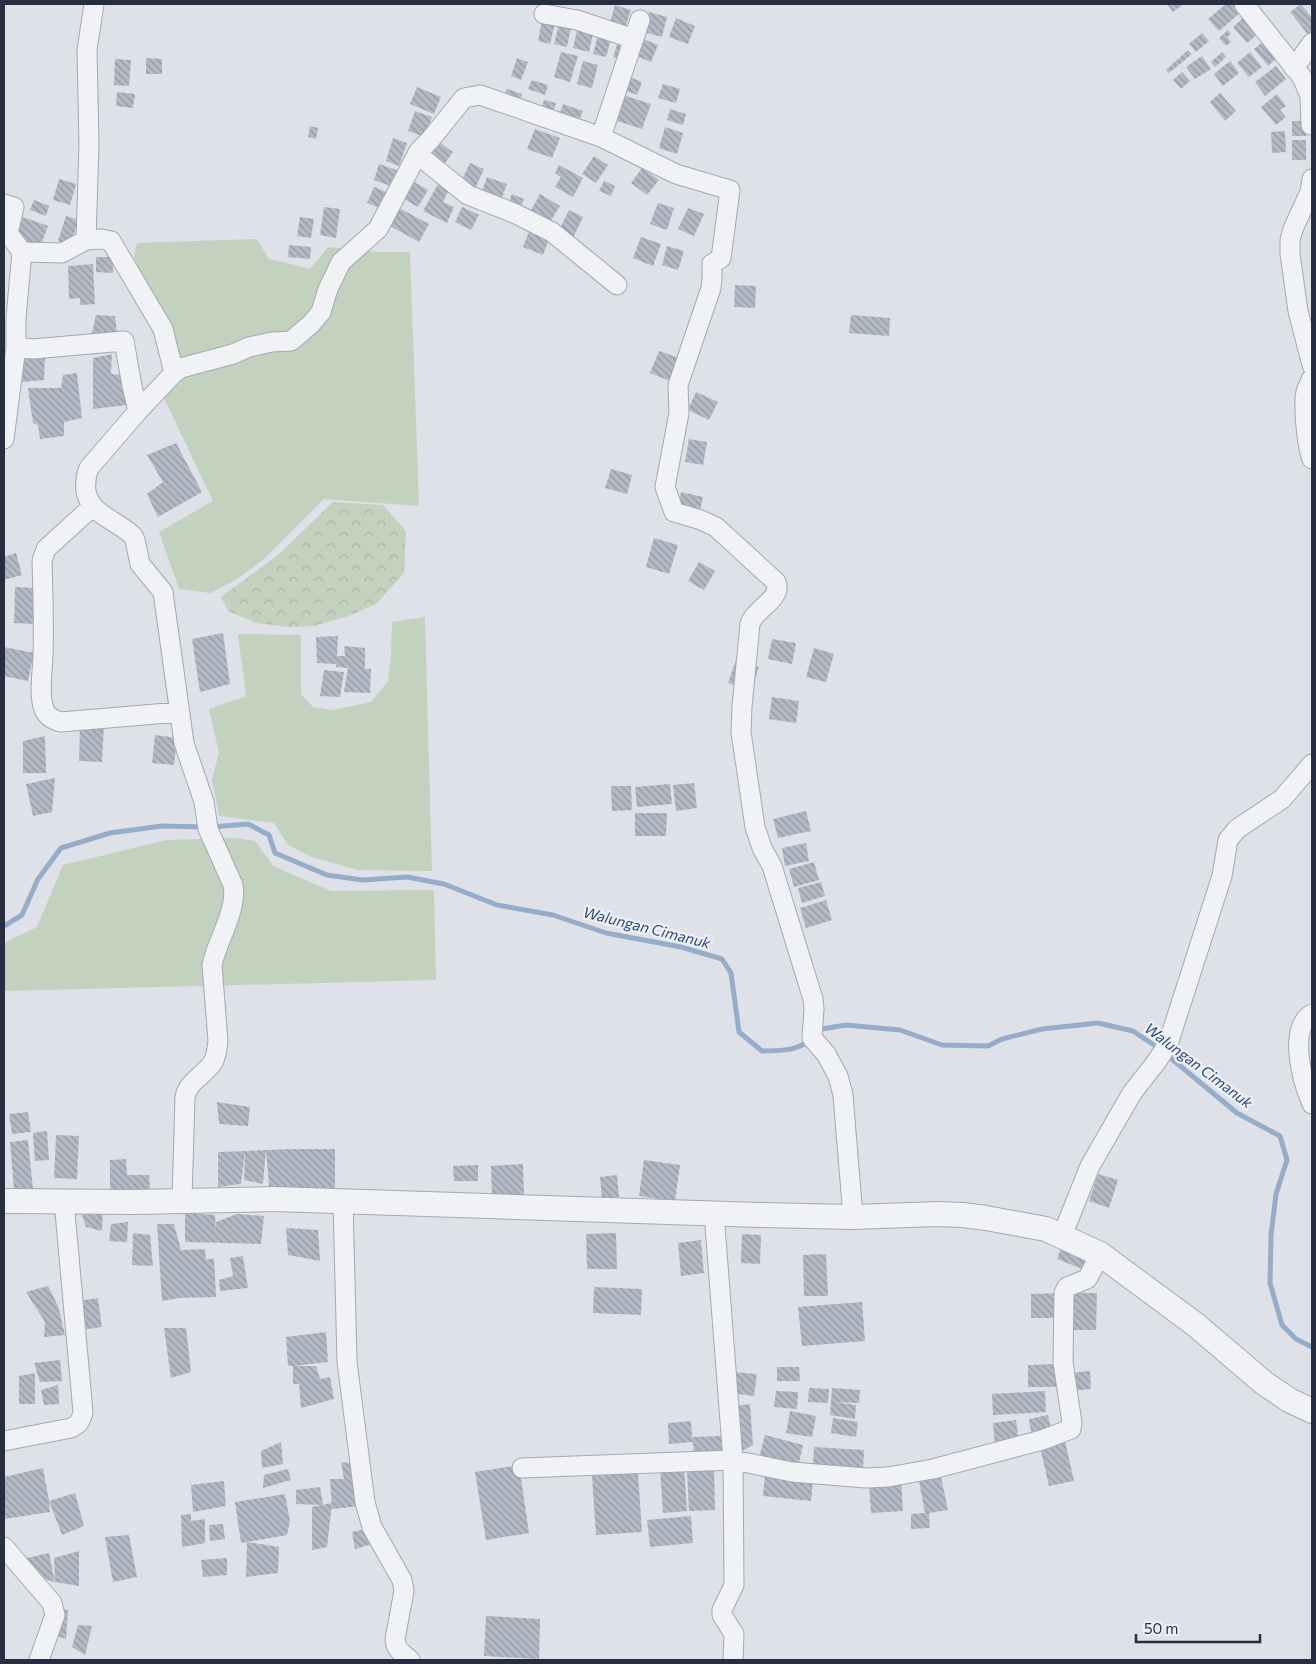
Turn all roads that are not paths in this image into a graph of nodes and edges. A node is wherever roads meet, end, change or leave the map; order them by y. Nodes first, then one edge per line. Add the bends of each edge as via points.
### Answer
1 (94, 4) edge
2 (1244, 4) edge
3 (544, 14) dead end
4 (640, 20) dead end
5 (634, 39) junction
6 (1312, 43) edge
7 (1294, 68) junction
8 (1312, 125) edge
9 (601, 137) junction
10 (417, 154) junction
11 (1312, 179) edge
12 (4, 204) edge
13 (86, 240) junction
14 (22, 252) junction
15 (617, 284) dead end
16 (16, 347) junction
17 (1312, 365) edge
18 (174, 372) junction
19 (1312, 378) edge
20 (138, 410) junction
21 (4, 439) edge
22 (1312, 459) edge
23 (92, 507) junction
24 (179, 712) junction
25 (1312, 764) edge
26 (1312, 1014) edge
27 (1312, 1104) edge
28 (182, 1200) junction
29 (4, 1201) edge
30 (64, 1201) junction
31 (343, 1202) junction
32 (714, 1213) junction
33 (853, 1217) junction
34 (1062, 1236) junction
35 (1100, 1254) junction
36 (1312, 1411) edge
37 (4, 1441) edge
38 (734, 1460) junction
39 (522, 1468) dead end
40 (4, 1548) edge
41 (39, 1660) edge
42 (410, 1660) edge
43 (733, 1660) edge

1 - 13 street via 87,50
2 - 7 street
3 - 5 street via 577,20
4 - 5 street
5 - 9 street
6 - 7 street
7 - 8 street via 1310,96
9 - 10 street via 480,95 464,98
9 - 33 street via 676,174 730,190 721,258 712,264 711,288 678,385 679,413 665,488 677,514 716,527 778,586 775,595 750,624 741,732 755,827 772,866 812,999 812,1038 826,1054 842,1089
10 - 15 street via 468,195 552,232
10 - 18 street via 378,229 341,262 321,312 311,324 291,340 272,342
11 - 17 street via 1310,192 1293,229 1290,254 1298,311
12 - 14 street via 14,208 8,233
13 - 14 street via 62,253
13 - 18 street via 111,240 163,329
14 - 16 street
16 - 20 street via 33,349 124,341
16 - 21 street
18 - 20 street
19 - 22 street via 1306,399
20 - 23 street via 89,468 86,487
23 - 24 street via 133,536 140,564 163,592
23 - 24 street via 46,548 42,561 44,709 51,718 61,722
24 - 28 street via 184,743 204,802 208,829 233,885 235,898 212,965 217,1052 213,1062 189,1086 185,1097
25 - 34 street via 1282,799 1237,829 1228,840 1222,876 1168,1044 1132,1093 1090,1166
26 - 27 street via 1303,1022 1299,1051 1304,1086
28 - 30 street
28 - 31 street
29 - 30 street
30 - 37 street via 82,1420 71,1428
31 - 32 street
31 - 42 street via 347,1362 365,1502 372,1527 402,1580 403,1602 394,1639 397,1649
32 - 33 street
32 - 38 street
33 - 34 street via 963,1215 1046,1230
34 - 35 street
35 - 36 street via 1196,1324 1264,1383
35 - 38 street via 1089,1276 1067,1287 1064,1293 1063,1362 1071,1429 933,1469 888,1477 792,1472
38 - 39 street
38 - 43 street via 734,1578 722,1610 734,1634
40 - 41 street via 52,1602 55,1615

